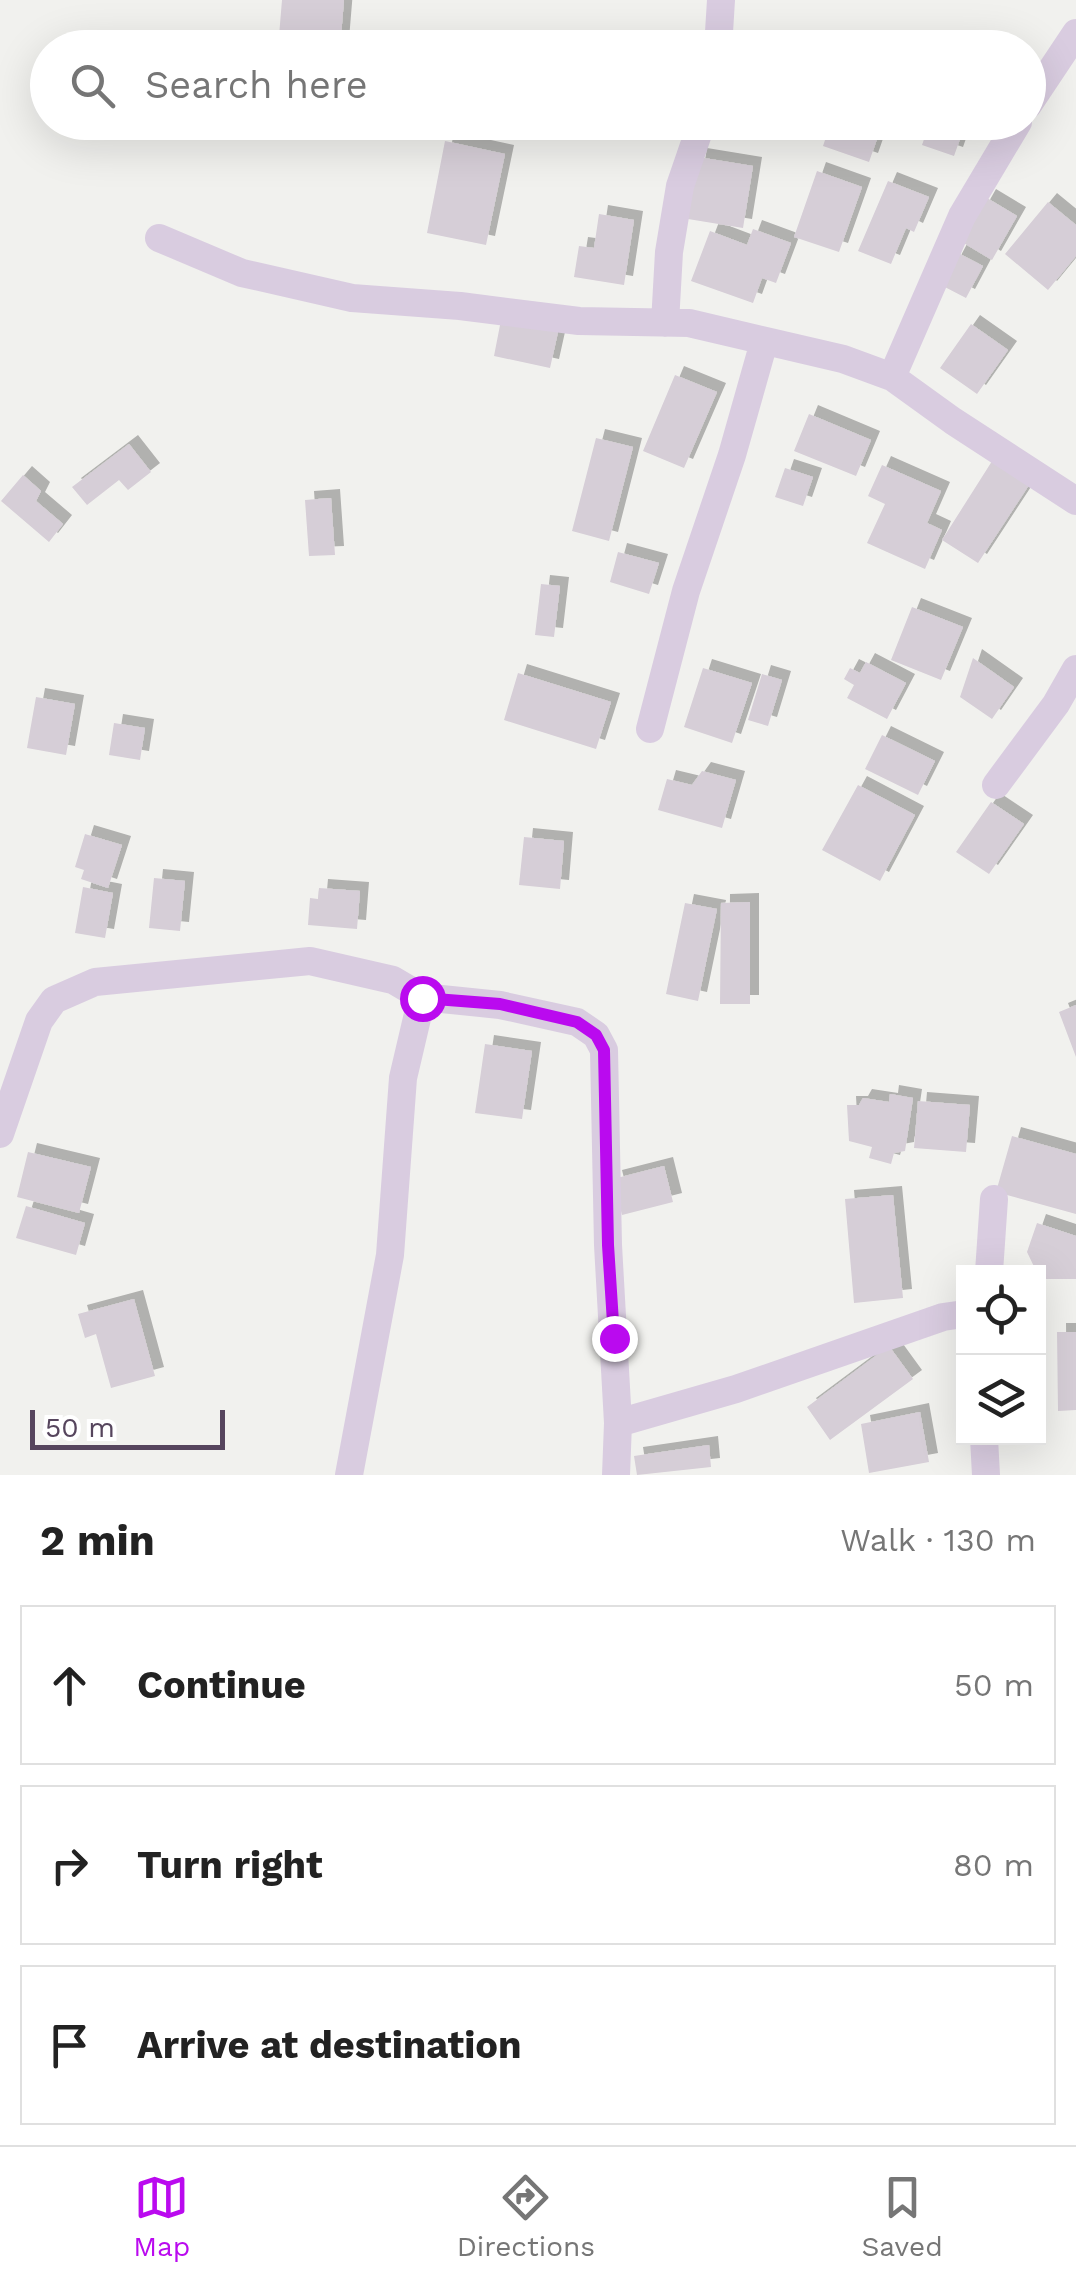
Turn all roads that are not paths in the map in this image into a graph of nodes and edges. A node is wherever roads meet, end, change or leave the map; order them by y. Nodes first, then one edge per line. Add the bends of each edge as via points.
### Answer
1 (721, 0) edge
2 (719, 30) edge
3 (1076, 33) edge
4 (1046, 78) edge
5 (696, 140) edge
6 (1007, 140) edge
7 (159, 238) dead end
8 (665, 322) junction
9 (764, 342) junction
10 (892, 378) junction
11 (1076, 501) edge
12 (1076, 669) edge
13 (650, 729) dead end
14 (996, 785) dead end
15 (422, 998) junction
16 (0, 1134) edge
17 (994, 1200) dead end
18 (990, 1265) edge
19 (956, 1315) edge
20 (618, 1423) junction
21 (984, 1445) edge
22 (349, 1475) edge
23 (616, 1475) edge
24 (986, 1475) edge

1 - 2 street
3 - 4 street
5 - 8 street via 680,186
6 - 10 street via 962,216
7 - 8 street via 242,273 352,298 579,321
8 - 9 street
9 - 10 street via 843,359
9 - 13 street
10 - 11 street
12 - 14 street
15 - 16 street via 392,980 310,961 95,982 54,1000 38,1021
15 - 20 street via 500,1004 577,1022 604,1050
15 - 22 street via 402,1078 390,1255
17 - 18 street
19 - 20 street
20 - 23 street
21 - 24 street

